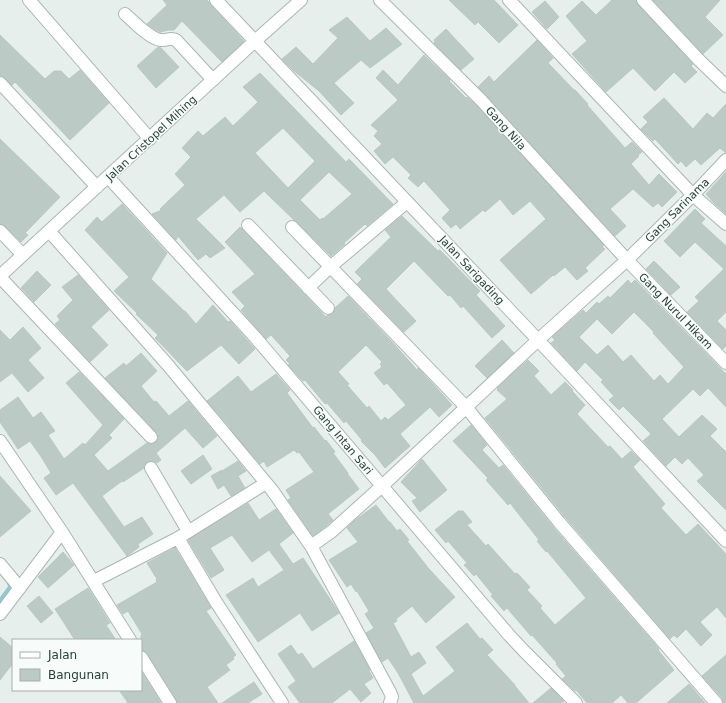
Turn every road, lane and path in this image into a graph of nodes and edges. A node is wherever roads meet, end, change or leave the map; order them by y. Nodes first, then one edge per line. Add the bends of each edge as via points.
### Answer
1 (30, 0) edge
2 (216, 0) edge
3 (302, 0) edge
4 (380, 0) edge
5 (509, 0) edge
6 (643, 0) edge
7 (125, 14) dead end
8 (255, 41) junction
9 (213, 80) junction
10 (0, 83) edge
11 (726, 86) edge
12 (150, 139) junction
13 (726, 160) edge
14 (108, 177) junction
15 (97, 187) junction
16 (693, 195) junction
17 (407, 202) junction
18 (726, 224) edge
19 (248, 225) dead end
20 (292, 227) dead end
21 (0, 231) edge
22 (50, 231) junction
23 (23, 255) junction
24 (627, 260) junction
25 (330, 267) junction
26 (0, 277) edge
27 (308, 288) junction
28 (328, 308) dead end
29 (538, 340) junction
30 (726, 362) edge
31 (466, 407) junction
32 (151, 436) dead end
33 (0, 441) edge
34 (151, 468) dead end
35 (266, 483) junction
36 (382, 486) junction
37 (62, 532) junction
38 (183, 534) junction
39 (726, 541) edge
40 (311, 546) junction
41 (0, 564) edge
42 (94, 581) junction
43 (20, 588) junction
44 (0, 614) edge
45 (129, 639) edge
46 (142, 659) edge
47 (170, 703) edge
48 (282, 703) edge
49 (390, 703) edge
50 (576, 703) edge
51 (716, 703) edge

1 - 12 street
2 - 8 street, Jalan Sarigading
3 - 8 street, Jalan Cristopel Mihing
4 - 24 street, Gang Nila via 481,100
5 - 16 street
6 - 11 street
7 - 9 street via 156,38 176,40
8 - 9 street, Jalan Cristopel Mihing
8 - 17 street, Jalan Sarigading
9 - 12 street, Jalan Cristopel Mihing
10 - 15 street
12 - 14 street, Jalan Cristopel Mihing
13 - 16 street, Gang Sarinama
14 - 15 street, Jalan Cristopel Mihing
14 - 36 street, Gang Intan Sari via 255,337
15 - 22 street, Jalan Cristopel Mihing
16 - 18 street
16 - 24 street, Gang Sarinama
17 - 25 street
17 - 29 street, Jalan Sarigading
19 - 27 street
20 - 25 street
21 - 23 street
22 - 23 street, Jalan Cristopel Mihing
22 - 35 street via 167,364
23 - 26 street, Jalan Cristopel Mihing
24 - 29 street, Gang Sarinama
24 - 30 street, Gang Nurul Hikam
25 - 27 street
25 - 31 street
26 - 32 street
27 - 28 street
29 - 31 street, Gang Sarinama
29 - 39 street, Jalan Sarigading
31 - 36 street, Gang Sarinama
31 - 51 street via 559,522
33 - 37 street
34 - 38 street
35 - 38 street
35 - 40 street
36 - 40 street, Gang Sarinama via 326,537
36 - 50 street, Gang Intan Sari via 509,635
37 - 42 street
37 - 43 street
38 - 42 street
38 - 48 street via 216,602
40 - 49 street via 390,692
41 - 43 street
42 - 45 street
43 - 44 street
46 - 47 street

